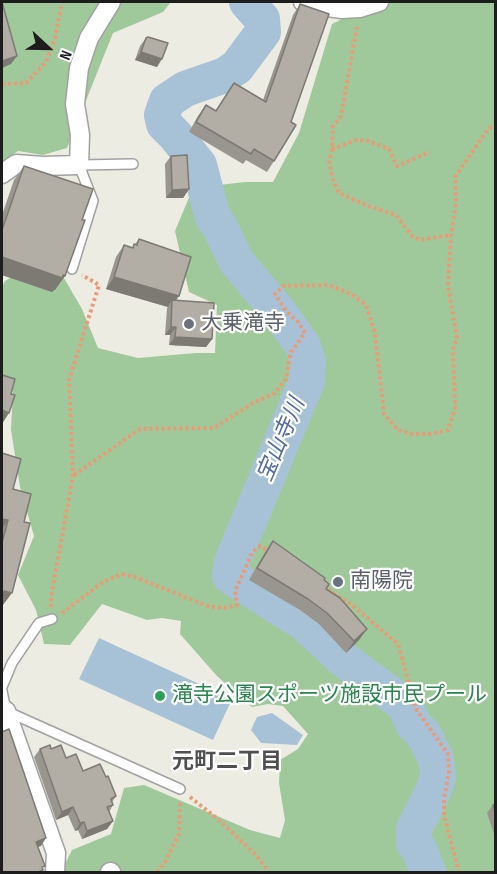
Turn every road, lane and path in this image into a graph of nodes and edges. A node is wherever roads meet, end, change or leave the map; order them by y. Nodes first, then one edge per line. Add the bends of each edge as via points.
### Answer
1 (62, 2) edge
2 (111, 2) edge
3 (303, 2) edge
4 (379, 2) edge
5 (360, 8) junction
6 (2, 84) edge
7 (495, 124) edge
8 (332, 149) junction
9 (430, 152) dead end
10 (133, 164) dead end
11 (79, 165) junction
12 (2, 174) edge
13 (451, 236) junction
14 (72, 269) joint
15 (73, 476) junction
16 (278, 558) edge
17 (315, 581) edge
18 (51, 597) dead end
19 (52, 618) joint
20 (2, 689) edge
21 (3, 710) edge
22 (180, 789) junction
23 (55, 873) edge
24 (157, 873) edge
25 (269, 873) edge
26 (459, 873) edge

1 - 6 path via 46,62 26,82
2 - 11 street via 89,38 79,68 75,104
3 - 5 street
4 - 5 street
5 - 8 path via 342,116 333,126
7 - 13 path via 455,177
8 - 9 path via 357,140 368,141 389,149 398,166
8 - 13 path via 329,164 339,193 396,215 412,236 420,240
10 - 11 lane
11 - 12 street via 16,164
11 - 14 lane via 93,201
13 - 15 path via 448,286 457,338 453,350 455,408 448,430 411,434 398,430 384,414 375,333 366,304 330,285 283,286 275,294 305,333 291,352 286,379 275,393 214,428 140,429
14 - 15 path via 99,285 69,380
15 - 18 path
16 - 19 path via 260,546 253,551 235,591 237,605 227,608 210,607 122,574 103,582 70,609
17 - 26 path via 353,606 398,644 416,709 448,754 444,815
19 - 20 lane via 39,623 12,663
20 - 21 lane
21 - 22 lane
21 - 23 street via 56,853
22 - 24 path via 179,834
22 - 25 path via 255,854

